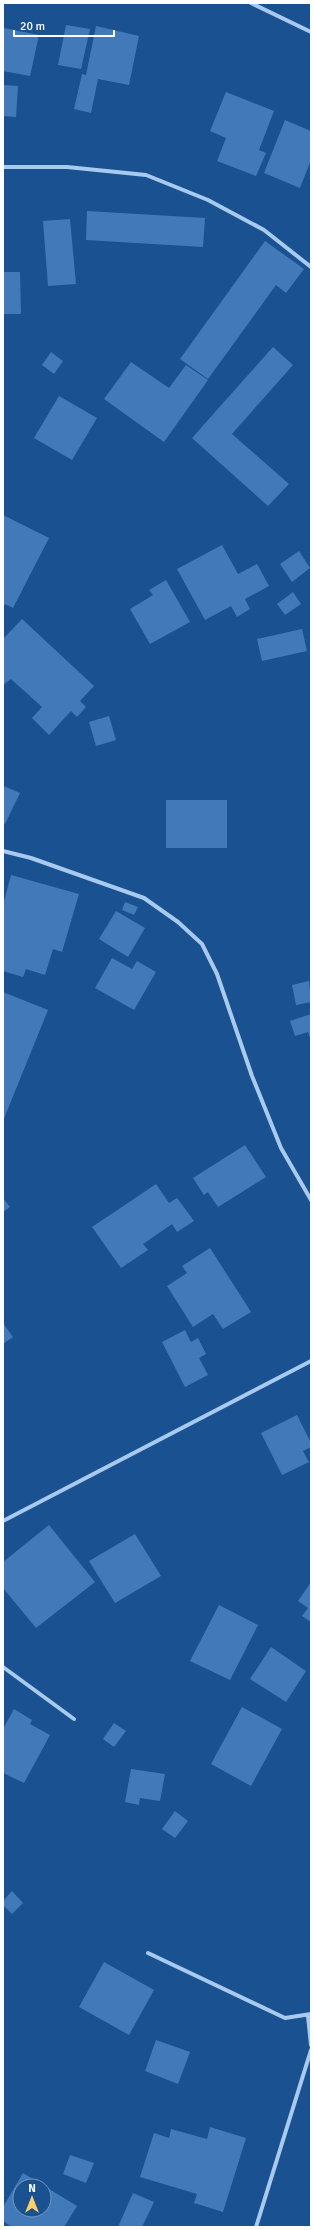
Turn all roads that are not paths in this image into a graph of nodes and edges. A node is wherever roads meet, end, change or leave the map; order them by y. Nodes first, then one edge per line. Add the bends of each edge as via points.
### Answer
1 (251, 3) edge
2 (311, 32) edge
3 (3, 167) edge
4 (311, 267) edge
5 (3, 852) edge
6 (311, 1200) edge
7 (311, 1361) edge
8 (3, 1521) edge
9 (3, 1667) edge
10 (74, 1719) dead end
11 (148, 1953) dead end
12 (310, 2015) edge
13 (311, 2045) edge
14 (311, 2050) edge
15 (256, 2227) edge

1 - 2 street
3 - 4 street via 66,167 146,175 208,200 264,230
5 - 6 street via 31,858 144,898 178,922 202,944 216,974 280,1148
7 - 8 street
9 - 10 street
11 - 12 street via 286,2018
12 - 13 street
14 - 15 street

